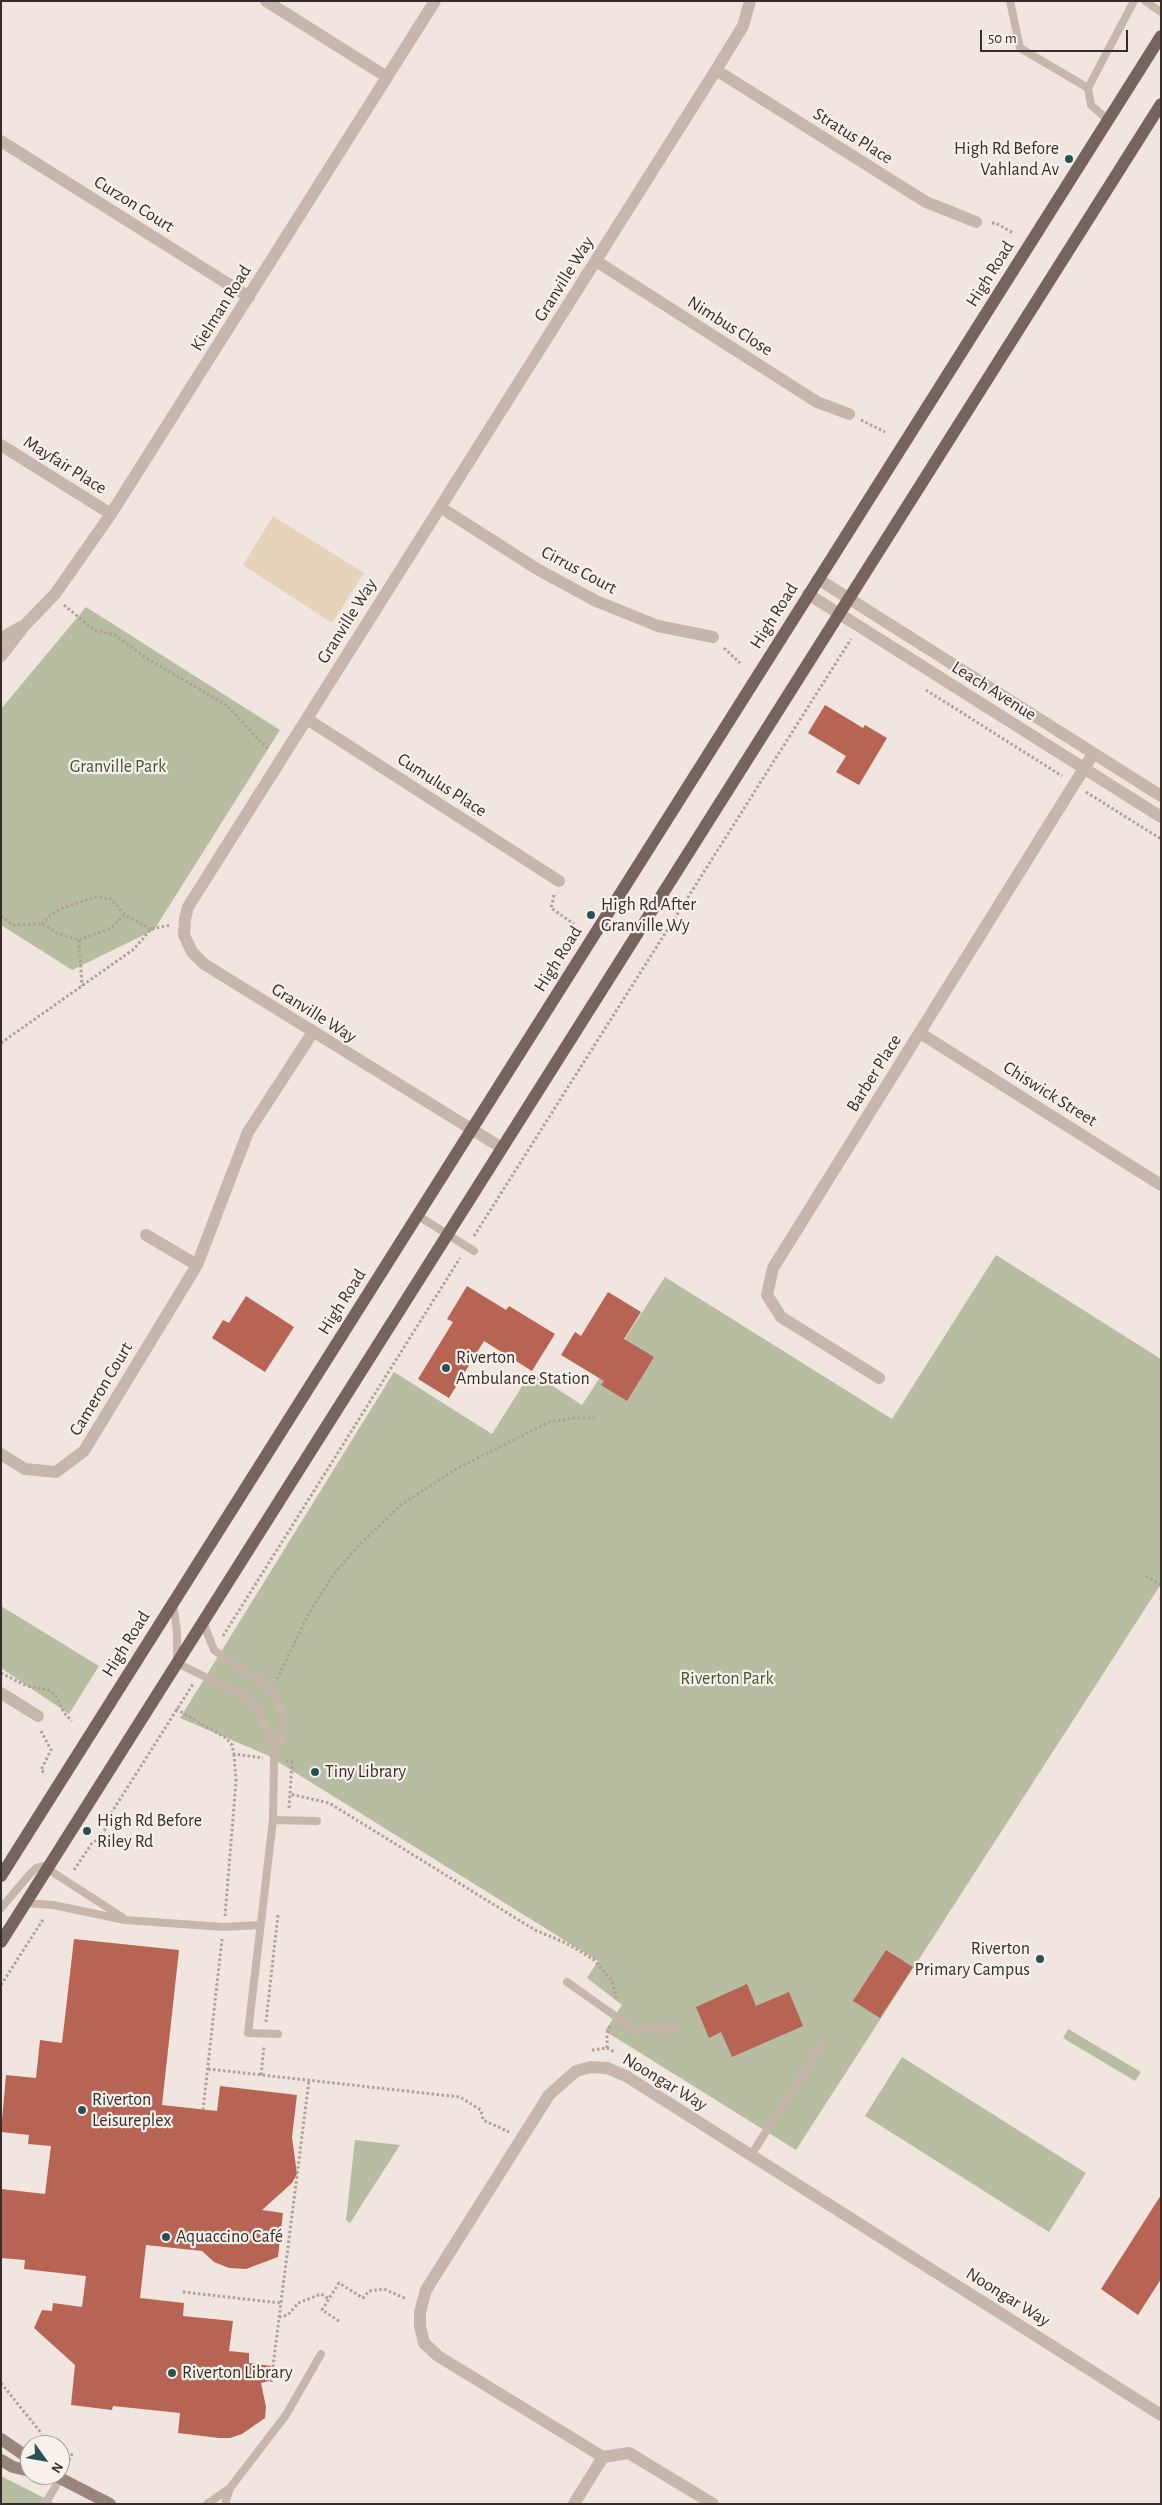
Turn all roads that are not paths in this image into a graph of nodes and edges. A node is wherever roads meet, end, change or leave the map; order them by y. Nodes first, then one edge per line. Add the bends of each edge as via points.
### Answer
1 (266, 1) edge
2 (435, 1) edge
3 (750, 1) edge
4 (1010, 1) edge
5 (1134, 1) edge
6 (1145, 1) edge
7 (1161, 12) edge
8 (1161, 36) edge
9 (716, 70) junction
10 (387, 77) junction
11 (1088, 88) junction
12 (1161, 104) edge
13 (1108, 120) junction
14 (1, 141) edge
15 (976, 222) road end
16 (596, 261) junction
17 (249, 297) junction
18 (849, 414) road end
19 (1, 445) edge
20 (440, 507) junction
21 (111, 514) junction
22 (818, 579) junction
23 (808, 594) junction
24 (848, 598) junction
25 (838, 614) junction
26 (25, 625) junction
27 (713, 637) road end
28 (1, 638) edge
29 (1, 656) edge
30 (307, 719) junction
31 (1093, 754) junction
32 (1084, 769) junction
33 (1161, 796) edge
34 (1161, 817) edge
35 (558, 881) road end
36 (313, 1032) junction
37 (920, 1033) junction
38 (471, 1130) junction
39 (502, 1148) junction
40 (1161, 1185) edge
41 (418, 1215) junction
42 (448, 1234) junction
43 (146, 1236) dead end
44 (471, 1249) road end
45 (197, 1266) junction
46 (878, 1378) dead end
47 (1, 1454) edge
48 (174, 1602) junction
49 (203, 1622) junction
50 (177, 1663) junction
51 (1, 1693) edge
52 (38, 1716) dead end
53 (274, 1755) junction
54 (272, 1820) junction
55 (317, 1821) dead end
56 (48, 1868) junction
57 (1, 1876) edge
58 (26, 1903) junction
59 (1, 1908) edge
60 (125, 1920) junction
61 (259, 1925) junction
62 (1, 1942) edge
63 (567, 1982) dead end
64 (678, 2029) dead end
65 (278, 2034) dead end
66 (822, 2044) dead end
67 (752, 2155) junction
68 (321, 2354) dead end
69 (1161, 2415) edge
70 (1, 2439) edge
71 (20, 2452) edge
72 (603, 2457) junction
73 (1, 2460) edge
74 (20, 2469) edge
75 (70, 2484) edge
76 (53, 2485) edge
77 (230, 2488) junction
78 (45, 2504) edge
79 (110, 2504) edge
80 (207, 2504) edge
81 (225, 2504) edge
82 (574, 2504) edge
83 (713, 2504) edge

1 - 10 street
2 - 10 street, Kielman Road
3 - 9 street, Granville Way via 743,26
4 - 11 lane via 1020,48
5 - 11 lane
6 - 7 lane
8 - 13 main road, High Road
9 - 15 street, Stratus Place via 926,202
9 - 16 street, Granville Way
10 - 17 street, Kielman Road
11 - 13 lane via 1091,104
12 - 24 main road
13 - 22 main road, High Road
14 - 17 street, Curzon Court
16 - 18 street, Nimbus Close via 817,402
16 - 20 street, Granville Way
17 - 21 street, Kielman Road
19 - 21 street, Mayfair Place
20 - 27 street, Cirrus Court via 537,569 596,601 658,626
20 - 30 street, Granville Way
21 - 26 street, Kielman Road via 55,594
22 - 23 main road, High Road
22 - 24 street, Leach Avenue
23 - 25 street, Leach Avenue
23 - 38 main road, High Road
24 - 25 main road
24 - 31 street, Leach Avenue
25 - 32 street, Leach Avenue
25 - 39 main road
26 - 28 street, Kielman Road
26 - 29 street, Kielman Road
30 - 35 street, Cumulus Place
30 - 36 street, Granville Way via 188,907 184,935 192,952 204,964
31 - 32 street, Barber Place
31 - 33 street, Leach Avenue
32 - 34 street, Leach Avenue
32 - 37 street, Barber Place
36 - 38 street, Granville Way
36 - 45 street, Cameron Court via 248,1132
37 - 40 street, Chiswick Street
37 - 46 street, Barber Place via 772,1268 767,1294 781,1317
38 - 39 street, Granville Way
38 - 41 main road, High Road
39 - 42 main road
41 - 42 lane
41 - 48 main road, High Road
42 - 44 lane
42 - 49 main road
43 - 45 street
45 - 47 street, Cameron Court via 84,1451 56,1472 24,1469
48 - 50 lane
48 - 57 main road, High Road
49 - 50 main road
49 - 53 lane via 214,1650 274,1695 282,1711 283,1726
50 - 53 lane via 246,1697 257,1706
50 - 56 main road
51 - 52 street
53 - 54 lane
54 - 55 lane
54 - 61 lane
56 - 58 main road
56 - 59 lane via 36,1868
56 - 60 lane
58 - 60 lane via 53,1904
58 - 62 main road
60 - 61 lane via 224,1927
61 - 65 lane via 248,2034
63 - 64 lane via 635,2030
66 - 67 lane
67 - 69 street, Noongar Way
67 - 72 street, Noongar Way via 626,2076 607,2068 591,2067 576,2071 549,2095 426,2290 420,2312 424,2343 438,2356
68 - 77 lane via 286,2414
70 - 71 main road
72 - 82 street
72 - 83 street via 629,2453
73 - 74 main road
75 - 79 main road
76 - 78 lane
77 - 80 lane
77 - 81 lane

